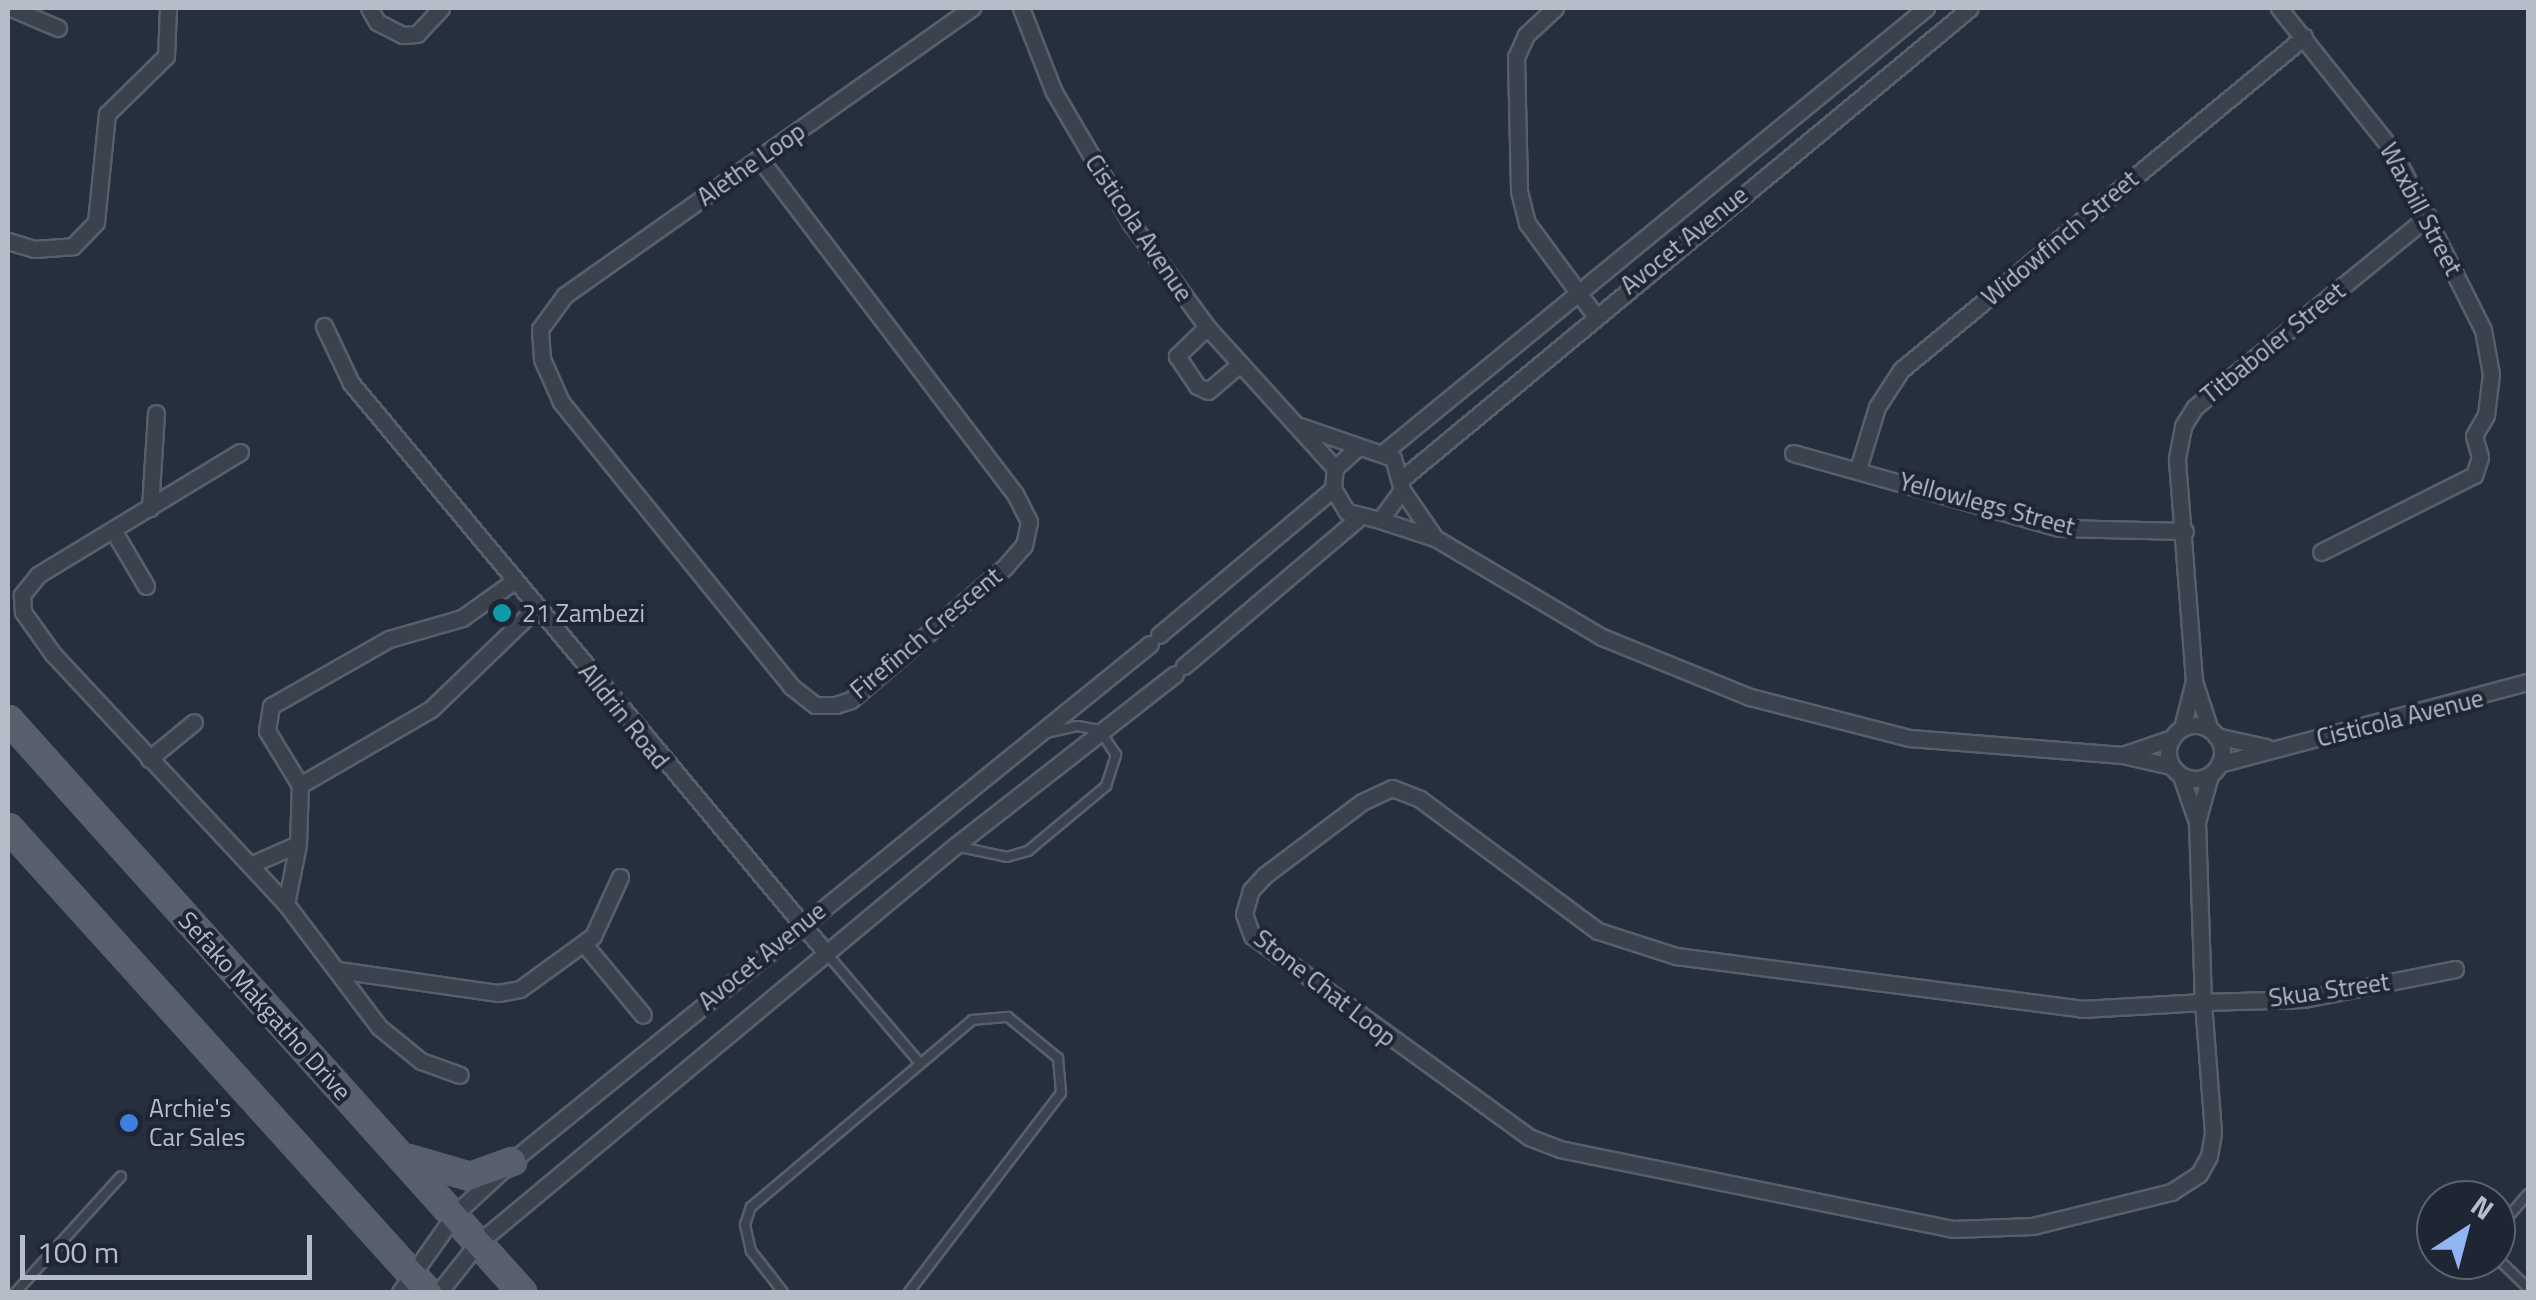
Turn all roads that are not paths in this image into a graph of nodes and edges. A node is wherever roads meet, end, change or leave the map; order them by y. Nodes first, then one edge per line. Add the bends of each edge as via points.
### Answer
1 (10, 8) edge
2 (168, 8) edge
3 (369, 8) edge
4 (441, 8) edge
5 (972, 8) edge
6 (1042, 8) edge
7 (1555, 8) edge
8 (1926, 8) edge
9 (1970, 8) edge
10 (2280, 8) edge
11 (1023, 12) edge
12 (58, 28) dead end
13 (2304, 36) junction
14 (758, 158) junction
15 (2428, 216) junction
16 (8, 241) edge
17 (1577, 294) junction
18 (1594, 314) junction
19 (324, 326) dead end
20 (1207, 327) junction
21 (540, 329) joint
22 (1240, 364) junction
23 (156, 413) dead end
24 (1296, 424) junction
25 (1356, 449) junction
26 (240, 452) dead end
27 (1384, 452) junction
28 (1793, 453) dead end
29 (1335, 468) junction
30 (1858, 470) junction
31 (1402, 484) junction
32 (1332, 489) junction
33 (150, 508) junction
34 (1360, 517) junction
35 (1380, 520) junction
36 (114, 530) junction
37 (2184, 531) junction
38 (1435, 538) junction
39 (2321, 552) dead end
40 (514, 581) junction
41 (146, 586) dead end
42 (8, 601) edge
43 (536, 608) junction
44 (32, 627) junction
45 (2194, 681) junction
46 (2528, 682) edge
47 (8, 719) edge
48 (194, 722) dead end
49 (1100, 730) junction
50 (2177, 733) junction
51 (2213, 733) junction
52 (1034, 738) junction
53 (2270, 748) junction
54 (2122, 755) junction
55 (149, 760) junction
56 (2214, 769) junction
57 (2176, 771) junction
58 (300, 785) junction
59 (2197, 822) junction
60 (8, 827) edge
61 (298, 844) junction
62 (955, 846) junction
63 (250, 865) junction
64 (620, 876) dead end
65 (286, 904) junction
66 (799, 926) junction
67 (584, 944) junction
68 (827, 954) junction
69 (2454, 969) dead end
70 (338, 970) junction
71 (2203, 1002) junction
72 (643, 1015) dead end
73 (919, 1062) junction
74 (460, 1074) dead end
75 (381, 1136) junction
76 (512, 1161) junction
77 (121, 1176) dead end
78 (455, 1214) junction
79 (478, 1243) junction
80 (413, 1286) edge
81 (18, 1292) edge
82 (439, 1292) edge
83 (522, 1292) edge
84 (783, 1292) edge
85 (910, 1292) edge

1 - 12 street
2 - 16 street via 166,56 107,114 96,222 72,246 34,249
3 - 4 street via 377,22 403,35 417,34
5 - 14 street, Alethe Loop
6 - 11 street
7 - 17 street via 1526,35 1516,57 1519,191 1527,223
8 - 17 street, Avocet Avenue
9 - 18 street, Avocet Avenue
10 - 13 street, Waxbill Street
11 - 20 street, Cisticola Avenue via 1054,92 1092,160
13 - 15 street, Waxbill Street via 2392,151
13 - 30 street, Widowfinch Street via 1901,370 1877,406
14 - 21 street, Alethe Loop via 566,295
14 - 21 street, Firefinch Crescent via 1016,494 1029,522 1024,544 1005,567 852,700 815,705 791,686 561,402 542,359
15 - 37 street, Titbaboler Street via 2188,416 2177,458
15 - 39 street, Waxbill Street via 2484,330 2491,397 2474,436 2480,457 2474,474
17 - 18 street
17 - 27 street, Avocet Avenue
18 - 31 street, Avocet Avenue
19 - 40 street, Alldrin Road via 351,383
20 - 22 street, Cisticola Avenue
20 - 22 street via 1178,356 1198,386 1208,390
22 - 24 street, Cisticola Avenue
23 - 33 street
24 - 25 street, Cisticola Avenue
24 - 29 street, Cisticola Avenue
25 - 27 street
25 - 29 street
26 - 33 street
27 - 31 street
28 - 30 street, Yellowlegs Street
29 - 32 street
30 - 37 street, Yellowlegs Street via 2059,528
31 - 35 street
31 - 38 street
32 - 34 street via 1347,512
32 - 52 street, Avocet Avenue
33 - 36 street
34 - 35 street
34 - 49 street, Avocet Avenue
35 - 38 street
36 - 41 street
36 - 44 street via 28,585 21,602
37 - 45 street, Titbaboler Street
38 - 54 street, Cisticola Avenue via 1602,637 1750,697 1910,738
40 - 43 street, Alldrin Road
40 - 58 street via 462,618 389,639 271,706 266,731
42 - 44 street
43 - 58 street via 432,709
43 - 66 street, Alldrin Road
44 - 55 street
45 - 50 street, Titbaboler Street
45 - 51 street, Titbaboler Street
46 - 53 street, Cisticola Avenue via 2385,724
47 - 75 main road, Sefako Makgatho Drive
48 - 55 street
49 - 52 lane via 1070,727
49 - 62 street, Avocet Avenue
49 - 62 lane via 1115,750 1112,777 1038,846 1007,856
50 - 51 street, Cisticola Avenue
50 - 54 street
50 - 57 street, Titbaboler Street
51 - 53 street, Cisticola Avenue
51 - 56 street, Titbaboler Street
52 - 66 street, Avocet Avenue
53 - 56 street, Cisticola Avenue
54 - 57 street, Cisticola Avenue
55 - 63 street
56 - 57 street, Cisticola Avenue
56 - 59 street, Stone Chat Loop
57 - 59 street, Stone Chat Loop
58 - 61 street
59 - 71 street, Stone Chat Loop
60 - 80 main road
61 - 63 street
61 - 65 street
62 - 68 street, Avocet Avenue
63 - 65 street
64 - 67 street
65 - 70 street
66 - 68 street, Alldrin Road
66 - 76 street, Avocet Avenue
67 - 70 street via 509,992
67 - 72 street
68 - 73 lane
68 - 79 street, Avocet Avenue
69 - 71 street, Skua Street via 2304,999
70 - 74 street via 397,1046
71 - 71 street, Stone Chat Loop via 2010,1004 1647,950 1598,931 1420,799 1392,788 1362,802 1265,875 1251,890 1244,914 1252,936 1528,1137 1578,1153 1953,1229 2033,1226 2171,1192 2199,1174 2213,1133
73 - 84 lane via 751,1207 745,1225 751,1250
73 - 85 lane via 978,1017 998,1014 1051,1049 1064,1080 1056,1102
75 - 76 main road via 410,1159 455,1175 494,1173
75 - 78 main road, Sefako Makgatho Drive
76 - 78 street, Avocet Avenue
77 - 81 lane
78 - 79 main road, Sefako Makgatho Drive
78 - 80 street, Avocet Avenue
79 - 82 street, Avocet Avenue
79 - 83 main road, Sefako Makgatho Drive

